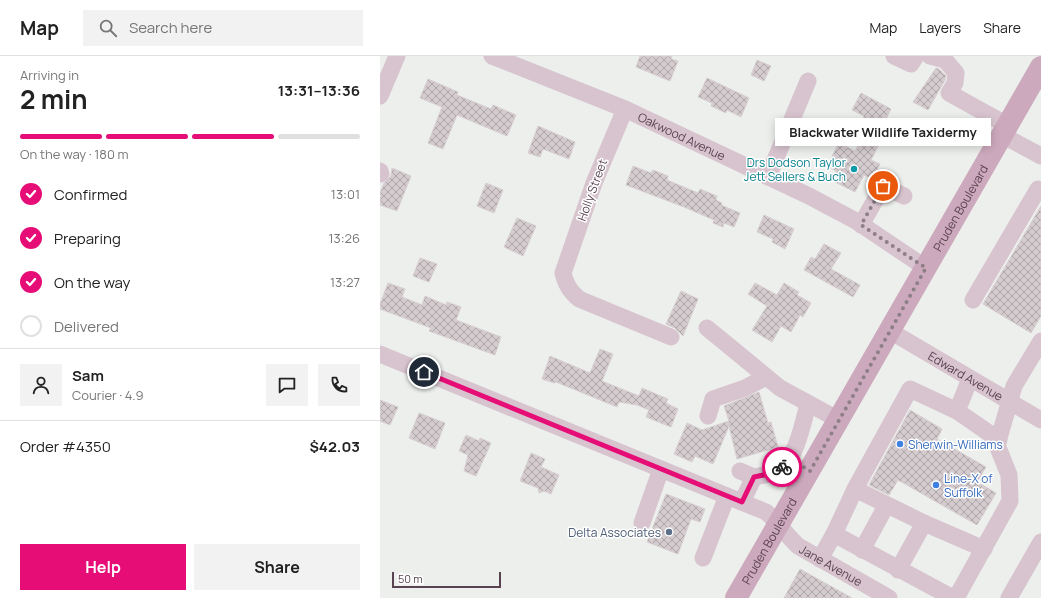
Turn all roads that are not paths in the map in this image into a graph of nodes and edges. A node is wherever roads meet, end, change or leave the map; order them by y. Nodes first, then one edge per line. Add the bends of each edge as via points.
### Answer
1 (397, 56) edge
2 (492, 56) edge
3 (894, 56) edge
4 (916, 56) edge
5 (930, 56) edge
6 (1041, 67) edge
7 (808, 81) dead end
8 (380, 96) edge
9 (625, 109) junction
10 (1005, 130) junction
11 (1041, 156) edge
12 (768, 177) junction
13 (1041, 190) edge
14 (904, 196) dead end
15 (861, 225) junction
16 (926, 268) junction
17 (973, 300) dead end
18 (708, 328) dead end
19 (890, 331) junction
20 (671, 337) dead end
21 (1041, 341) edge
22 (380, 354) edge
23 (766, 377) junction
24 (970, 379) junction
25 (1008, 402) junction
26 (808, 404) junction
27 (957, 411) junction
28 (708, 416) dead end
29 (839, 420) junction
30 (1041, 420) edge
31 (999, 440) junction
32 (790, 458) junction
33 (662, 469) junction
34 (810, 471) junction
35 (855, 489) junction
36 (735, 499) junction
37 (886, 506) junction
38 (642, 523) dead end
39 (924, 523) junction
40 (779, 524) junction
41 (834, 534) junction
42 (1041, 542) edge
43 (984, 549) junction
44 (862, 550) junction
45 (703, 558) dead end
46 (820, 559) junction
47 (898, 570) junction
48 (736, 598) edge
49 (889, 598) edge
50 (953, 598) edge
51 (956, 598) edge
52 (1009, 598) edge

1 - 8 street
2 - 9 street, Oakwood Avenue
3 - 4 street via 911,64
5 - 10 street via 945,60 956,73 955,83 949,93
6 - 10 main road, Pruden Boulevard
7 - 12 street
9 - 12 street, Oakwood Avenue
9 - 20 street, Holly Street via 594,183 563,273 565,283 579,299
10 - 11 street
10 - 16 main road, Pruden Boulevard
12 - 15 street, Oakwood Avenue
13 - 17 street via 1038,189
14 - 15 street via 883,186
15 - 16 street, Oakwood Avenue
16 - 19 main road, Pruden Boulevard
18 - 23 street
19 - 24 street, Edward Avenue
19 - 29 main road, Pruden Boulevard
21 - 25 street via 1014,386
22 - 33 street, Jane Avenue
23 - 26 street
23 - 28 street via 745,388 713,399
24 - 25 street, Edward Avenue
24 - 27 street
25 - 30 street, Edward Avenue
25 - 31 street
26 - 29 street
26 - 32 street
27 - 31 street
27 - 35 street via 910,389
29 - 34 main road, Pruden Boulevard
31 - 43 street via 997,446 1009,475 1010,500
32 - 34 street
32 - 36 street via 778,472 747,474
33 - 36 street, Jane Avenue
33 - 38 street
34 - 40 main road, Pruden Boulevard
35 - 37 street
35 - 41 street
36 - 40 street, Jane Avenue via 766,512
36 - 45 street
37 - 39 street
37 - 44 street
39 - 43 street
39 - 47 street
40 - 46 street, Jane Avenue via 798,546
40 - 48 main road, Pruden Boulevard
41 - 44 street
41 - 46 street
42 - 52 street
43 - 51 street
44 - 47 street
46 - 49 street, Jane Avenue
47 - 50 street

